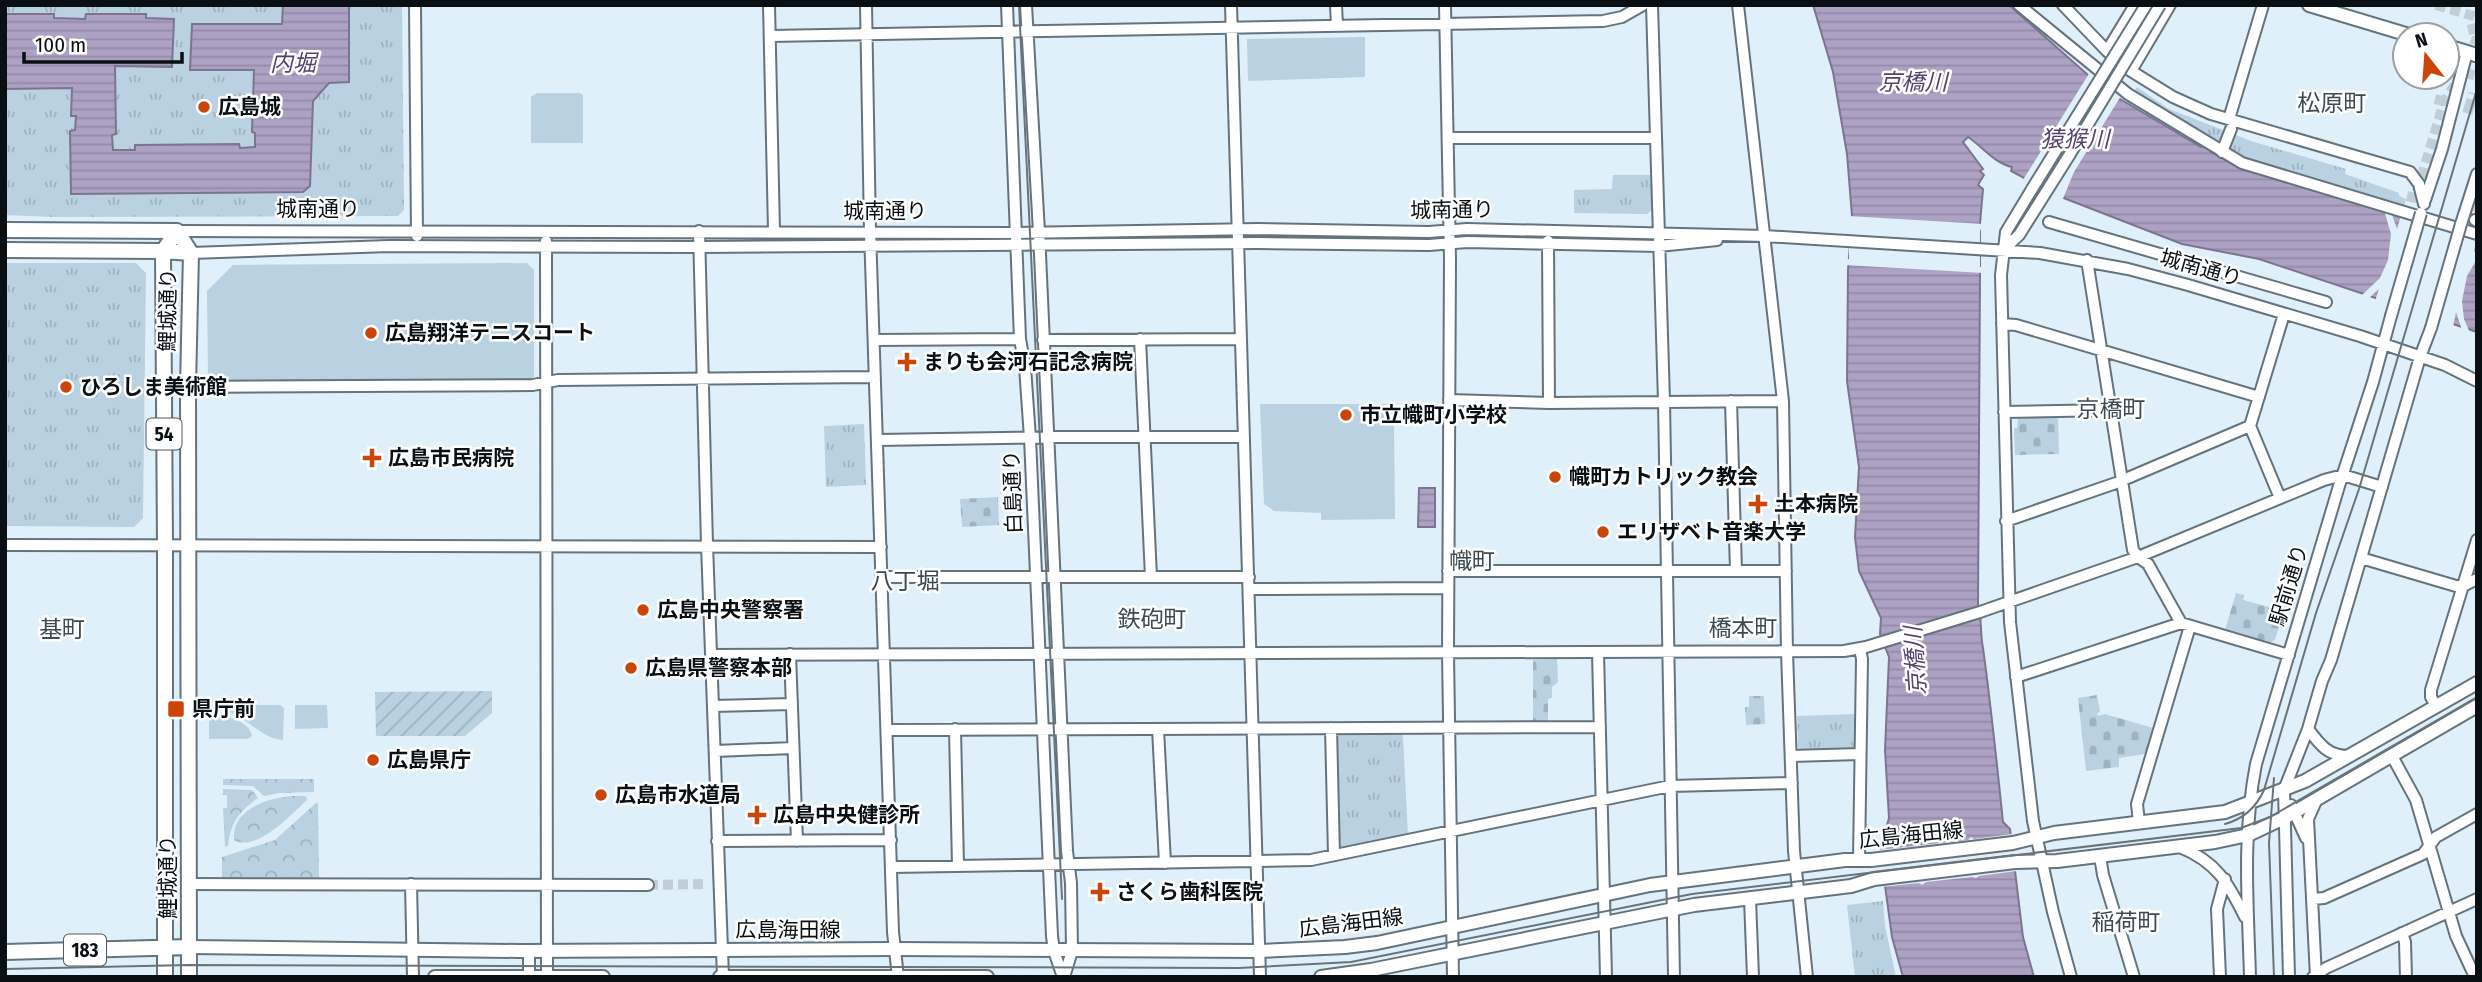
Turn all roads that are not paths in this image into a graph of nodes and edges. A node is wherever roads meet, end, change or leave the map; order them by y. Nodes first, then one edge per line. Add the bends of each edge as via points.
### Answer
1 (415, 5) edge
2 (769, 5) edge
3 (866, 5) edge
4 (1007, 5) edge
5 (1026, 5) edge
6 (1231, 5) edge
7 (1336, 5) edge
8 (1445, 5) edge
9 (1643, 5) edge
10 (1652, 5) edge
11 (1738, 5) edge
12 (2019, 5) edge
13 (2063, 5) edge
14 (2135, 5) edge
15 (2146, 5) edge
16 (2160, 5) edge
17 (2170, 5) edge
18 (2263, 5) edge
19 (2309, 5) edge
20 (1446, 24) junction
21 (1337, 26) junction
22 (1232, 29) junction
23 (2391, 30) edge
24 (1027, 31) junction
25 (1008, 32) junction
26 (867, 35) junction
27 (770, 36) junction
28 (2107, 51) junction
29 (2474, 55) edge
30 (2131, 71) junction
31 (2230, 124) junction
32 (1448, 138) junction
33 (1655, 138) junction
34 (2222, 152) junction
35 (2477, 174) edge
36 (2477, 203) edge
37 (2423, 208) junction
38 (2463, 220) junction
39 (2049, 222) dead end
40 (5, 230) edge
41 (1237, 230) junction
42 (1448, 230) junction
43 (1548, 230) junction
44 (177, 231) junction
45 (416, 231) junction
46 (546, 231) junction
47 (699, 231) junction
48 (774, 231) junction
49 (870, 231) junction
50 (1039, 232) junction
51 (1016, 233) junction
52 (1658, 233) junction
53 (2477, 234) edge
54 (1765, 236) junction
55 (1449, 243) junction
56 (1238, 244) junction
57 (1016, 245) junction
58 (1040, 245) junction
59 (1548, 245) junction
60 (417, 246) junction
61 (546, 246) junction
62 (871, 246) junction
63 (1659, 246) junction
64 (699, 247) junction
65 (5, 250) edge
66 (2003, 250) junction
67 (163, 251) junction
68 (191, 253) junction
69 (2087, 260) junction
70 (2326, 302) dead end
71 (2284, 314) junction
72 (2002, 324) junction
73 (1020, 339) junction
74 (1140, 339) junction
75 (1241, 339) junction
76 (875, 340) junction
77 (1043, 340) junction
78 (2383, 345) junction
79 (2101, 351) junction
80 (2420, 357) junction
81 (876, 377) junction
82 (703, 379) junction
83 (2477, 381) edge
84 (546, 383) junction
85 (188, 387) junction
86 (2259, 397) junction
87 (1449, 401) junction
88 (1664, 401) junction
89 (1731, 401) junction
90 (1783, 401) junction
91 (1549, 402) junction
92 (2111, 410) junction
93 (2004, 412) junction
94 (2250, 426) junction
95 (1047, 437) junction
96 (1144, 437) junction
97 (1244, 437) junction
98 (1030, 438) junction
99 (878, 440) junction
100 (2343, 475) junction
101 (2122, 481) junction
102 (2382, 487) junction
103 (2280, 498) junction
104 (2006, 521) junction
105 (2477, 540) edge
106 (5, 545) edge
107 (189, 545) junction
108 (546, 545) junction
109 (707, 545) junction
110 (165, 546) junction
111 (881, 547) junction
112 (2138, 557) junction
113 (2361, 558) junction
114 (1448, 571) junction
115 (1667, 571) junction
116 (1736, 571) junction
117 (1786, 571) junction
118 (1054, 577) junction
119 (1151, 577) junction
120 (1249, 577) junction
121 (882, 578) junction
122 (1035, 578) junction
123 (2477, 579) edge
124 (2463, 586) junction
125 (1448, 588) junction
126 (1249, 589) junction
127 (2008, 602) junction
128 (2186, 624) junction
129 (1860, 649) junction
130 (1251, 652) junction
131 (1787, 652) junction
132 (884, 653) junction
133 (1039, 653) junction
134 (1058, 653) junction
135 (1448, 653) junction
136 (1598, 653) junction
137 (1669, 653) junction
138 (712, 654) junction
139 (790, 654) junction
140 (2289, 655) junction
141 (2016, 677) junction
142 (2472, 686) edge
143 (792, 704) junction
144 (2477, 705) edge
145 (713, 706) junction
146 (2436, 706) junction
147 (1600, 727) junction
148 (1331, 728) junction
149 (1449, 728) junction
150 (955, 729) junction
151 (1158, 729) junction
152 (1253, 729) junction
153 (2308, 729) junction
154 (887, 730) junction
155 (1043, 730) junction
156 (1061, 730) junction
157 (793, 748) junction
158 (715, 751) junction
159 (1860, 754) junction
160 (1791, 756) junction
161 (2392, 756) junction
162 (2349, 757) junction
163 (1791, 783) junction
164 (1670, 786) junction
165 (2284, 790) junction
166 (2317, 799) junction
167 (1601, 800) junction
168 (2250, 803) junction
169 (2477, 814) edge
170 (2290, 815) junction
171 (2139, 822) junction
172 (1451, 831) junction
173 (2248, 835) junction
174 (2036, 838) junction
175 (891, 840) junction
176 (717, 841) junction
177 (797, 841) junction
178 (2308, 844) junction
179 (2180, 846) junction
180 (2429, 846) junction
181 (1334, 855) junction
182 (2100, 856) junction
183 (1858, 860) junction
184 (2040, 860) junction
185 (1257, 862) junction
186 (1165, 863) junction
187 (1049, 864) junction
188 (1068, 864) junction
189 (1795, 865) junction
190 (958, 866) junction
191 (891, 867) junction
192 (2225, 879) junction
193 (1671, 882) junction
194 (188, 884) junction
195 (411, 884) junction
196 (547, 885) junction
197 (648, 885) tunnel mouth
198 (1798, 892) junction
199 (1604, 894) junction
200 (1750, 899) junction
201 (2313, 899) junction
202 (2477, 899) edge
203 (1672, 909) junction
204 (2449, 911) junction
205 (2246, 919) junction
206 (1604, 923) junction
207 (1452, 926) junction
208 (2402, 933) junction
209 (164, 947) junction
210 (189, 947) junction
211 (412, 949) junction
212 (894, 949) junction
213 (547, 950) junction
214 (721, 950) junction
215 (529, 951) junction
216 (1054, 951) junction
217 (1072, 951) junction
218 (1259, 951) junction
219 (5, 952) edge
220 (1452, 953) junction
221 (529, 976) edge
222 (547, 976) edge
223 (898, 976) edge
224 (2315, 976) edge
225 (164, 977) edge
226 (188, 977) edge
227 (413, 977) edge
228 (435, 977) edge
229 (603, 977) edge
230 (721, 977) edge
231 (987, 977) edge
232 (1063, 977) edge
233 (1260, 977) edge
234 (1321, 977) edge
235 (1452, 977) edge
236 (1606, 977) edge
237 (1674, 977) edge
238 (1753, 977) edge
239 (1807, 977) edge
240 (2071, 977) edge
241 (2134, 977) edge
242 (2220, 977) edge
243 (2250, 977) edge
244 (2289, 977) edge
245 (2406, 977) edge
246 (2474, 977) edge

1 - 45 street
2 - 27 street
3 - 26 street
4 - 25 street, 白島通り
5 - 24 street, 白島通り
6 - 22 street
7 - 21 street
8 - 20 street
9 - 20 street via 1603,21
10 - 33 street
11 - 54 street
12 - 34 street via 2129,94
13 - 28 street
14 - 28 street
15 - 66 street, bridge via 2006,232
16 - 66 street, bridge via 2043,197 2015,240
17 - 30 street
18 - 31 street
19 - 23 main road
20 - 21 street
20 - 32 street
21 - 22 street
22 - 24 street
22 - 41 street
24 - 25 street
24 - 50 street, 白島通り
25 - 26 street
25 - 51 street, 白島通り
26 - 27 street
26 - 49 street
27 - 48 street
28 - 30 street
29 - 37 street, 駅前通り
30 - 31 street
31 - 34 street
31 - 37 street via 2410,172 2419,184
32 - 33 street
32 - 42 street
33 - 52 street
34 - 53 street via 2242,163
35 - 38 street
36 - 38 street
37 - 78 street, 駅前通り, bridge
38 - 80 street, bridge
39 - 70 street
40 - 44 highway, 城南通り
41 - 42 street, 城南通り
41 - 50 street, 城南通り
41 - 56 street
42 - 43 street, 城南通り
42 - 55 street
43 - 52 street, 城南通り
43 - 59 street
44 - 45 street, 城南通り
44 - 67 highway, 鯉城通り
44 - 68 highway, 鯉城通り
45 - 46 street, 城南通り
45 - 60 street
46 - 47 street, 城南通り
46 - 61 street
47 - 48 street, 城南通り
47 - 64 street
48 - 49 street, 城南通り
49 - 51 street, 城南通り
49 - 62 street
50 - 51 street, 城南通り
50 - 58 street, 白島通り
51 - 57 street, 白島通り
52 - 54 street, 城南通り
52 - 63 street
54 - 63 street, 城南通り
54 - 66 street, 城南通り
54 - 90 street
55 - 56 street, 城南通り
55 - 59 street, 城南通り
55 - 87 street
56 - 58 street, 城南通り
56 - 75 street
57 - 58 street, 城南通り
57 - 62 street, 城南通り
57 - 73 street, 白島通り
58 - 77 street, 白島通り
59 - 63 street, 城南通り
59 - 91 street
60 - 61 street, 城南通り
60 - 68 street, 城南通り
61 - 64 street, 城南通り
61 - 84 street
62 - 64 street, 城南通り
62 - 76 street
63 - 88 street
64 - 82 street
65 - 67 highway
66 - 69 street, 城南通り
66 - 72 street
67 - 68 highway
67 - 110 highway, 鯉城通り / 54
68 - 85 highway, 鯉城通り / 54
69 - 71 street, 城南通り
69 - 79 street
71 - 78 street, 城南通り
71 - 86 street
72 - 79 street
72 - 93 street
73 - 76 street
73 - 98 street, 白島通り
74 - 75 street
74 - 77 street
74 - 96 street
75 - 97 street
76 - 81 street
77 - 95 street, 白島通り
78 - 80 street, 城南通り
78 - 100 street, 駅前通り
79 - 86 street
79 - 92 street
80 - 83 street, 城南通り
80 - 102 street
81 - 82 street
81 - 99 street
82 - 84 street
82 - 109 street
84 - 85 street
84 - 108 street
85 - 107 highway, 鯉城通り / 54
86 - 94 street
87 - 91 street
87 - 114 street
88 - 89 street
88 - 91 street
88 - 115 street
89 - 90 street
89 - 116 street
90 - 117 street
92 - 93 street
92 - 101 street
93 - 104 street
94 - 101 street
94 - 103 street
95 - 96 street
95 - 98 street
95 - 118 street, 白島通り
96 - 97 street
96 - 119 street
97 - 120 street
98 - 99 street
98 - 122 street, 白島通り
99 - 111 street
100 - 102 street
100 - 103 street
100 - 140 street, 駅前通り
101 - 104 street
101 - 112 street
102 - 113 street
103 - 112 street
104 - 127 street
105 - 124 street
106 - 110 street
107 - 108 street
107 - 110 street
107 - 194 highway, 鯉城通り / 54
108 - 109 street
108 - 196 street
109 - 111 street
109 - 138 street
110 - 209 highway, 鯉城通り / 54
111 - 121 street
112 - 127 street
112 - 128 street via 2148,564
113 - 124 street
113 - 153 street
114 - 115 street
114 - 125 street
115 - 116 street
115 - 137 street
116 - 117 street
117 - 131 street
118 - 119 street
118 - 122 street
118 - 134 street, 白島通り
119 - 120 street
120 - 126 street
121 - 122 street
121 - 132 street
122 - 133 street, 白島通り
123 - 124 street
124 - 146 street via 2431,690
125 - 126 street
125 - 135 street
126 - 130 street
127 - 129 street
127 - 141 street
128 - 140 street
128 - 141 street
128 - 171 street via 2137,804
129 - 131 street
129 - 159 street
130 - 134 street
130 - 135 street
130 - 152 street
131 - 137 street
131 - 160 street
132 - 133 street
132 - 139 street
132 - 154 street
133 - 134 street
133 - 155 street, 白島通り
134 - 156 street, 白島通り
135 - 136 street
135 - 149 street
136 - 137 street
136 - 147 street
137 - 164 street
138 - 139 street
138 - 145 street
139 - 143 street
140 - 168 street, 駅前通り via 2256,764
141 - 174 street
142 - 144 street
142 - 146 main road, 広島海田線
143 - 145 street
143 - 157 street
144 - 161 main road, 広島海田線
145 - 158 street
146 - 162 main road, 広島海田線
147 - 149 street
147 - 167 street
148 - 149 street
148 - 152 street
148 - 181 street
149 - 172 street
150 - 154 street
150 - 155 street
150 - 190 street
151 - 152 street
151 - 156 street
151 - 186 street
152 - 185 street
153 - 162 street via 2325,750
153 - 165 street
154 - 175 street
155 - 156 street
155 - 187 street, 白島通り
156 - 188 street, 白島通り
157 - 158 street
157 - 177 street
158 - 176 street
159 - 160 street
159 - 183 street
160 - 163 street
161 - 166 main road, 広島海田線
161 - 180 street via 2416,800
162 - 165 main road, 広島海田線
163 - 164 street
163 - 189 street
164 - 167 street
164 - 193 street
165 - 168 main road, 広島海田線
165 - 170 street
166 - 170 main road, 広島海田線
166 - 178 street via 2308,819
167 - 172 street
167 - 199 street
168 - 171 main road, 広島海田線 via 2209,815
168 - 173 street, 駅前通り
169 - 180 street via 2436,837
170 - 173 main road, 広島海田線
170 - 178 street
170 - 244 street via 2284,835
171 - 174 main road, 広島海田線
172 - 181 street
172 - 207 street
173 - 179 main road, 広島海田線
173 - 205 street, 駅前通り
174 - 183 main road, 広島海田線
174 - 184 street
175 - 177 street
175 - 191 street
176 - 177 street
176 - 214 street via 713,884
178 - 201 street
179 - 182 main road, 広島海田線
179 - 192 street via 2205,858
180 - 201 street via 2423,854
180 - 204 street
181 - 185 street
182 - 184 main road, 広島海田線
182 - 241 street
183 - 189 main road, 広島海田線
184 - 198 main road, 広島海田線
184 - 240 street
185 - 186 street
185 - 218 street
186 - 188 street
187 - 188 street
187 - 190 street
187 - 216 street, 白島通り
188 - 217 street, 白島通り
189 - 193 main road, 広島海田線
189 - 198 street
190 - 191 street
191 - 212 street
192 - 205 street
192 - 242 street via 2217,909
193 - 199 main road, 広島海田線
193 - 203 street
194 - 195 street
194 - 210 highway, 鯉城通り / 54
195 - 196 street
195 - 211 street
196 - 197 street
196 - 213 street
198 - 200 main road, 広島海田線
198 - 239 street
199 - 206 street
199 - 207 main road, 広島海田線
200 - 203 main road, 広島海田線
200 - 238 street
201 - 224 street
202 - 204 street
203 - 206 main road, 広島海田線
203 - 237 street
204 - 208 street
204 - 246 street
205 - 243 street, 駅前通り
206 - 220 main road, 広島海田線
206 - 236 street
207 - 218 main road, 広島海田線 via 1377,943
207 - 220 street
208 - 224 street
208 - 245 street
209 - 210 highway, 183
209 - 219 highway, 183
209 - 225 highway, 鯉城通り / 54
210 - 211 main road, 広島海田線
210 - 226 highway, 鯉城通り / 54
211 - 215 main road, 広島海田線
211 - 227 street
212 - 214 main road, 広島海田線
212 - 216 main road, 広島海田線
212 - 223 street
213 - 214 main road, 広島海田線
213 - 215 main road, 広島海田線
213 - 222 street
214 - 230 street
215 - 221 street
216 - 217 main road, 広島海田線
216 - 232 street, 白島通り
217 - 218 main road, 広島海田線
217 - 232 street, 白島通り
218 - 233 street
220 - 234 main road, 広島海田線
220 - 235 street
221 - 222 main road
221 - 228 main road
222 - 229 main road
223 - 230 main road
223 - 231 main road

